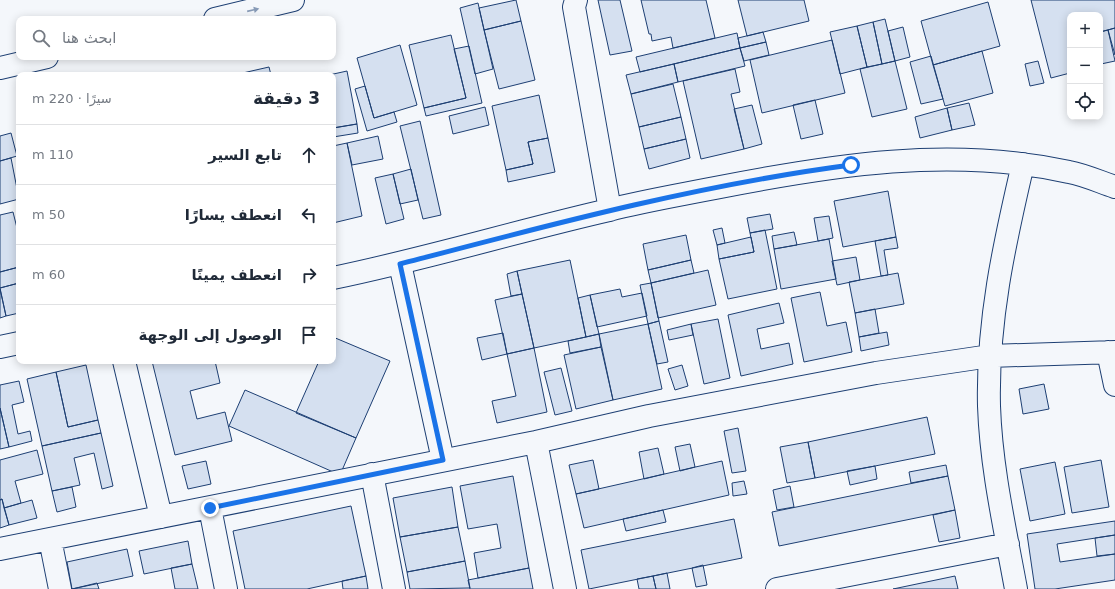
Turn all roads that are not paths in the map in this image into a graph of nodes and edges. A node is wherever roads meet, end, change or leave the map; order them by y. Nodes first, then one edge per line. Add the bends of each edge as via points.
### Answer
1 (293, 0) edge
2 (572, 2) edge
3 (227, 16) edge
4 (35, 60) edge
5 (0, 68) edge
6 (1023, 164) junction
7 (1115, 187) edge
8 (610, 210) junction
9 (400, 264) junction
10 (336, 277) edge
11 (16, 344) edge
12 (0, 347) edge
13 (1112, 352) edge
14 (990, 356) junction
15 (125, 364) edge
16 (1115, 385) edge
17 (536, 442) junction
18 (443, 460) junction
19 (372, 474) junction
20 (210, 508) junction
21 (161, 517) junction
22 (50, 539) junction
23 (1008, 544) junction
24 (0, 549) edge
25 (60, 589) edge
26 (226, 589) edge
27 (394, 589) edge
28 (565, 589) edge
29 (777, 589) edge
30 (1016, 589) edge

3 -> 1 street
2 - 8 street
4 - 5 street
6 - 7 street via 1070,172
6 - 8 street via 959,159 908,159 851,165 796,172
6 - 14 street via 995,293
8 - 9 street
9 - 10 street
9 - 18 street
11 - 12 street
13 - 14 street
13 - 16 street
14 - 17 street via 762,394
14 - 23 street via 994,461
15 - 21 street
17 - 18 street
17 - 28 street
18 - 19 street
19 - 20 street
19 - 27 street
20 - 21 street
20 - 26 street
21 - 22 street
22 - 24 street
22 - 25 street
23 - 29 street
23 - 30 street

